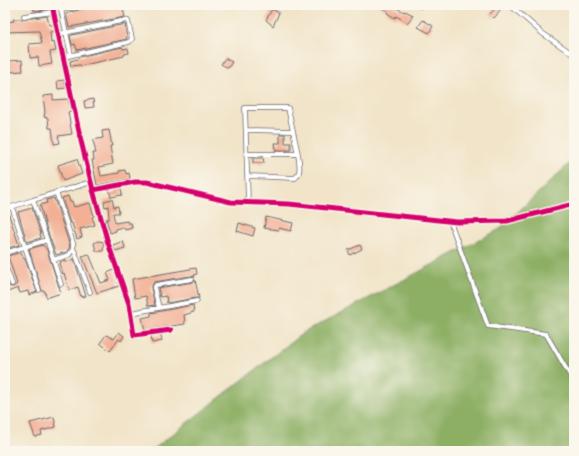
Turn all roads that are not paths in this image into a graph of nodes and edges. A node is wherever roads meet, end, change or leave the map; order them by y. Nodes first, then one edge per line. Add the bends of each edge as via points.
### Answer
1 (52, 5) edge
2 (60, 5) edge
3 (85, 5) edge
4 (510, 5) edge
5 (62, 10) junction
6 (54, 12) junction
7 (24, 16) dead end
8 (66, 33) junction
9 (59, 34) junction
10 (71, 55) junction
11 (574, 55) edge
12 (64, 56) junction
13 (246, 130) junction
14 (293, 131) junction
15 (246, 154) junction
16 (298, 154) junction
17 (247, 176) junction
18 (91, 182) junction
19 (92, 190) junction
20 (56, 192) junction
21 (33, 200) junction
22 (247, 202) junction
23 (574, 204) edge
24 (12, 207) junction
25 (5, 209) edge
26 (450, 221) junction
27 (47, 240) junction
28 (24, 247) junction
29 (73, 249) junction
30 (5, 253) edge
31 (54, 260) junction
32 (5, 265) edge
33 (192, 280) dead end
34 (12, 284) dead end
35 (62, 284) dead end
36 (39, 290) dead end
37 (90, 292) dead end
38 (197, 301) dead end
39 (159, 308) junction
40 (131, 312) junction
41 (171, 330) dead end
42 (574, 382) edge

1 - 6 street
2 - 5 street
3 - 5 street
4 - 11 street via 542,33
5 - 8 street
6 - 7 street
6 - 9 street
8 - 9 street
8 - 10 street
8 - 10 street via 128,21 132,39 129,42
9 - 12 street
10 - 12 street
12 - 18 street
13 - 14 street
13 - 14 street via 245,108 288,108
13 - 15 street
14 - 16 street
15 - 16 street
15 - 17 street
16 - 17 street via 300,170 295,178
17 - 22 street
18 - 19 street
18 - 20 street
19 - 22 street via 147,182 231,202
19 - 40 street
20 - 21 street
20 - 29 street
21 - 24 street
21 - 27 street
22 - 26 street
23 - 26 street via 507,221
24 - 25 street
24 - 28 street
26 - 42 street via 488,326 546,334
27 - 28 street
27 - 31 street
28 - 30 street
28 - 36 street
29 - 31 street via 69,255
29 - 37 street
31 - 35 street
32 - 34 street
33 - 39 street via 156,285 154,288
38 - 39 street
39 - 40 street
40 - 41 street via 134,336

